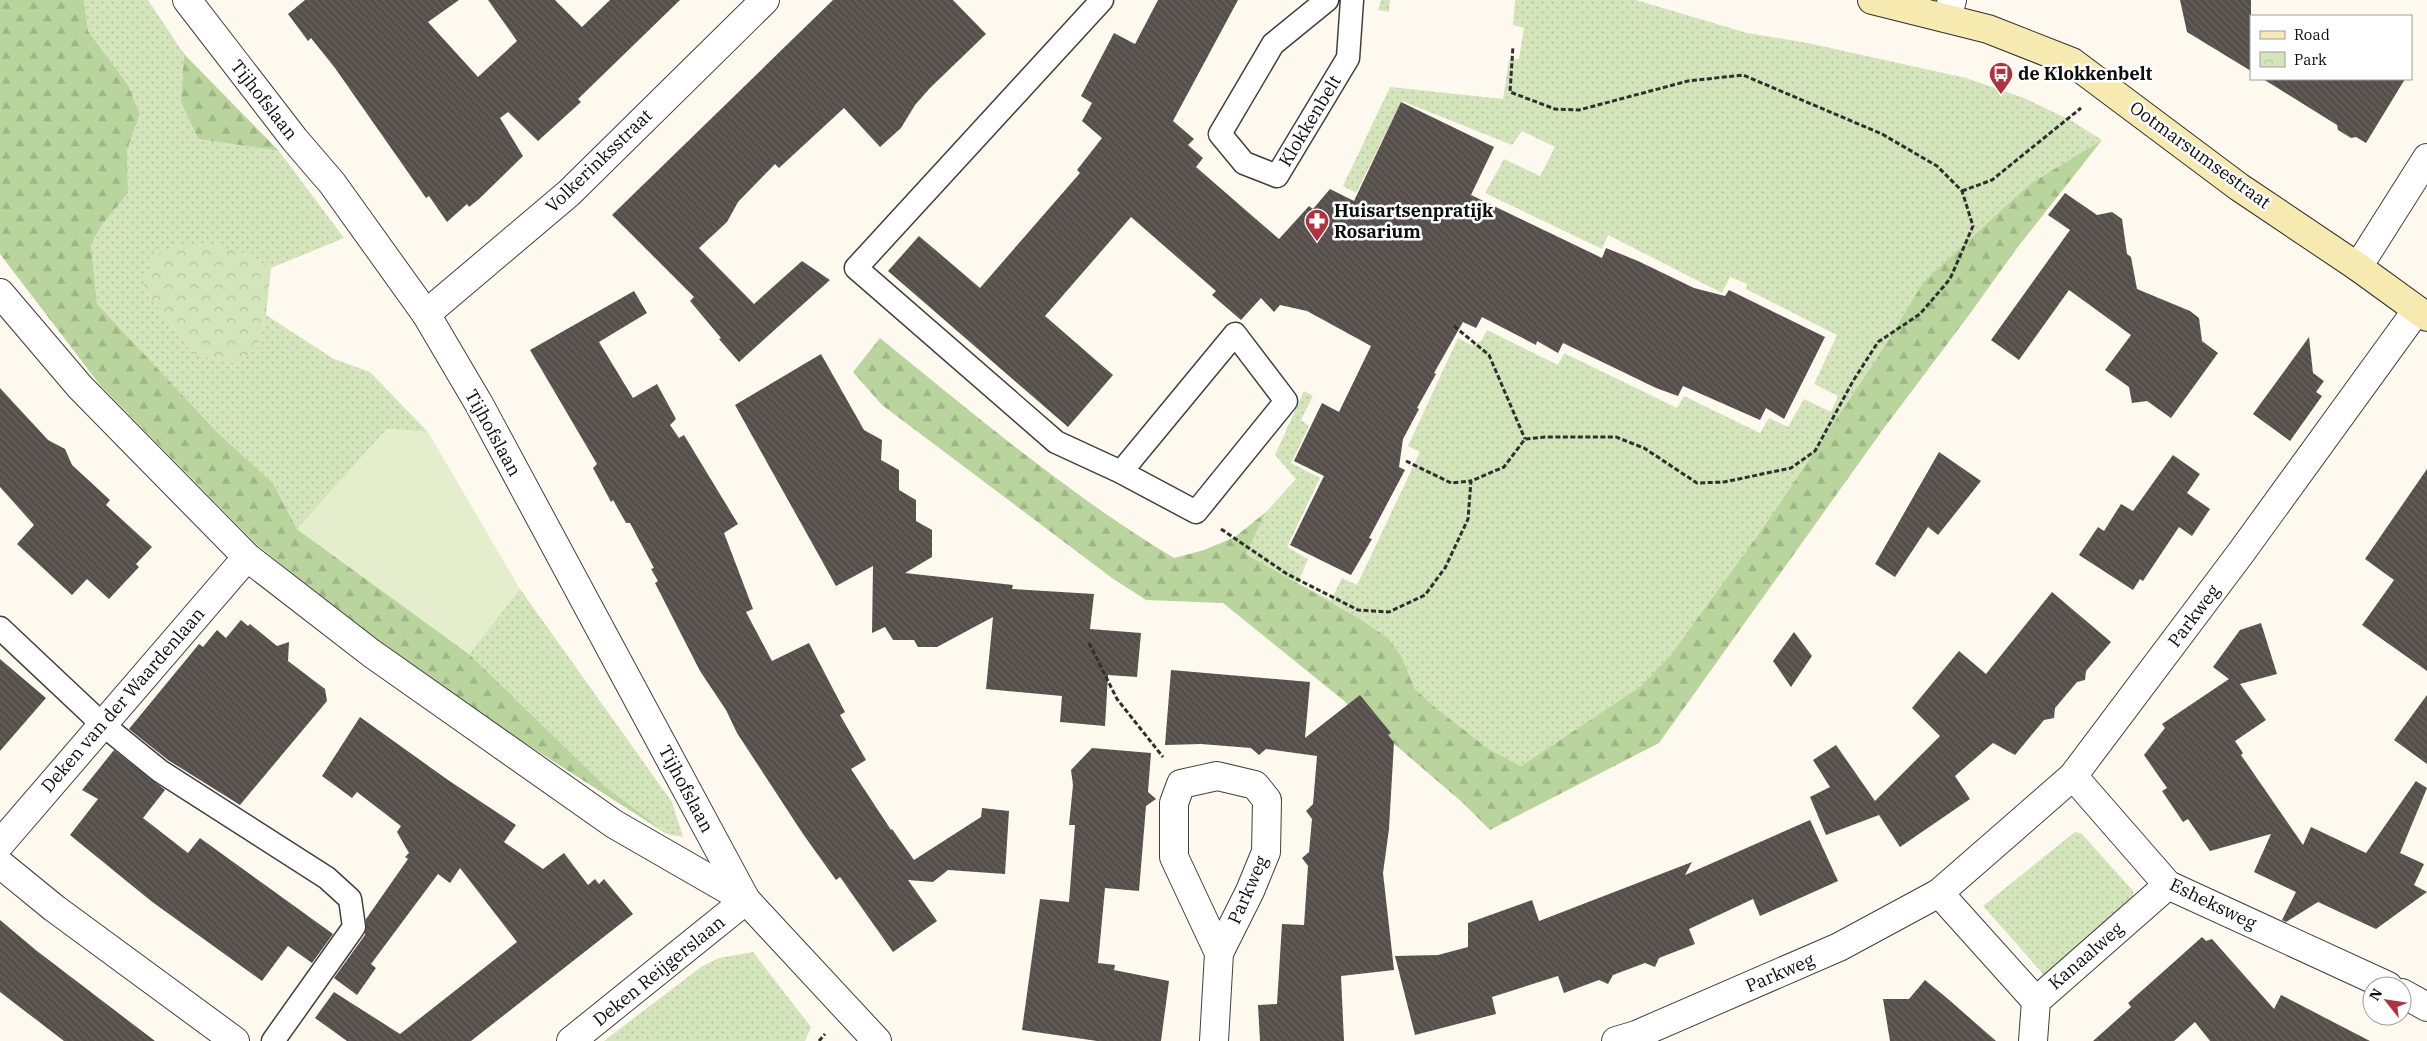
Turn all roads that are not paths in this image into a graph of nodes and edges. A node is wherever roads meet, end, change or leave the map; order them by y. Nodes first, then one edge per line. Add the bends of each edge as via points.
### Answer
1 (187, 0) edge
2 (765, 0) edge
3 (1102, 0) edge
4 (1327, 0) edge
5 (1352, 0) edge
6 (1880, 1) edge
7 (1950, 9) edge
8 (2427, 158) edge
9 (2358, 267) junction
10 (0, 293) edge
11 (426, 314) junction
12 (2422, 314) edge
13 (1121, 472) junction
14 (248, 557) junction
15 (0, 628) edge
16 (102, 724) junction
17 (2073, 776) junction
18 (0, 844) edge
19 (0, 864) edge
20 (2168, 885) junction
21 (1939, 893) junction
22 (746, 900) junction
23 (1219, 953) junction
24 (2366, 976) edge
25 (2412, 999) edge
26 (2036, 1001) junction
27 (2427, 1007) edge
28 (235, 1041) edge
29 (273, 1041) edge
30 (571, 1041) edge
31 (876, 1041) edge
32 (1214, 1041) edge
33 (1616, 1041) edge
34 (2033, 1041) edge

1 - 11 street, Tijhofslaan via 332,183
2 - 11 street, Volkerinksstraat via 569,193
3 - 13 lane via 856,268 1056,442
4 - 5 lane, Klokkenbelt via 1273,44 1220,134 1244,163 1277,176 1348,58
6 - 7 main road, Ootmarsumsestraat
7 - 9 main road, Ootmarsumsestraat via 1988,29 2072,62 2239,187
8 - 9 street
9 - 12 main road, Ootmarsumsestraat
10 - 14 street, Tijhofslaan via 80,387
11 - 22 street, Tijhofslaan via 479,404
12 - 17 street, Parkweg
13 - 13 lane via 1235,334 1286,401 1196,512
14 - 16 street, Deken van der Waardenlaan
14 - 22 street, Tijhofslaan via 371,653 614,824
15 - 16 lane
16 - 18 street, Deken van der Waardenlaan
16 - 29 lane via 160,771 327,878 350,899 354,927
17 - 20 street, Esheksweg
17 - 21 street, Parkweg
19 - 28 street via 54,908
20 - 24 street, Esheksweg
20 - 26 street, Kanaalweg
21 - 26 street
21 - 33 street, Parkweg via 1839,947
22 - 30 street, Deken Reijgerslaan
22 - 31 street, Tijhofslaan
23 - 23 street, Parkweg via 1174,857 1174,803 1181,784 1217,776 1255,785 1267,800 1266,852
23 - 32 street, Parkweg
25 - 27 street
26 - 34 street, Kanaalweg

